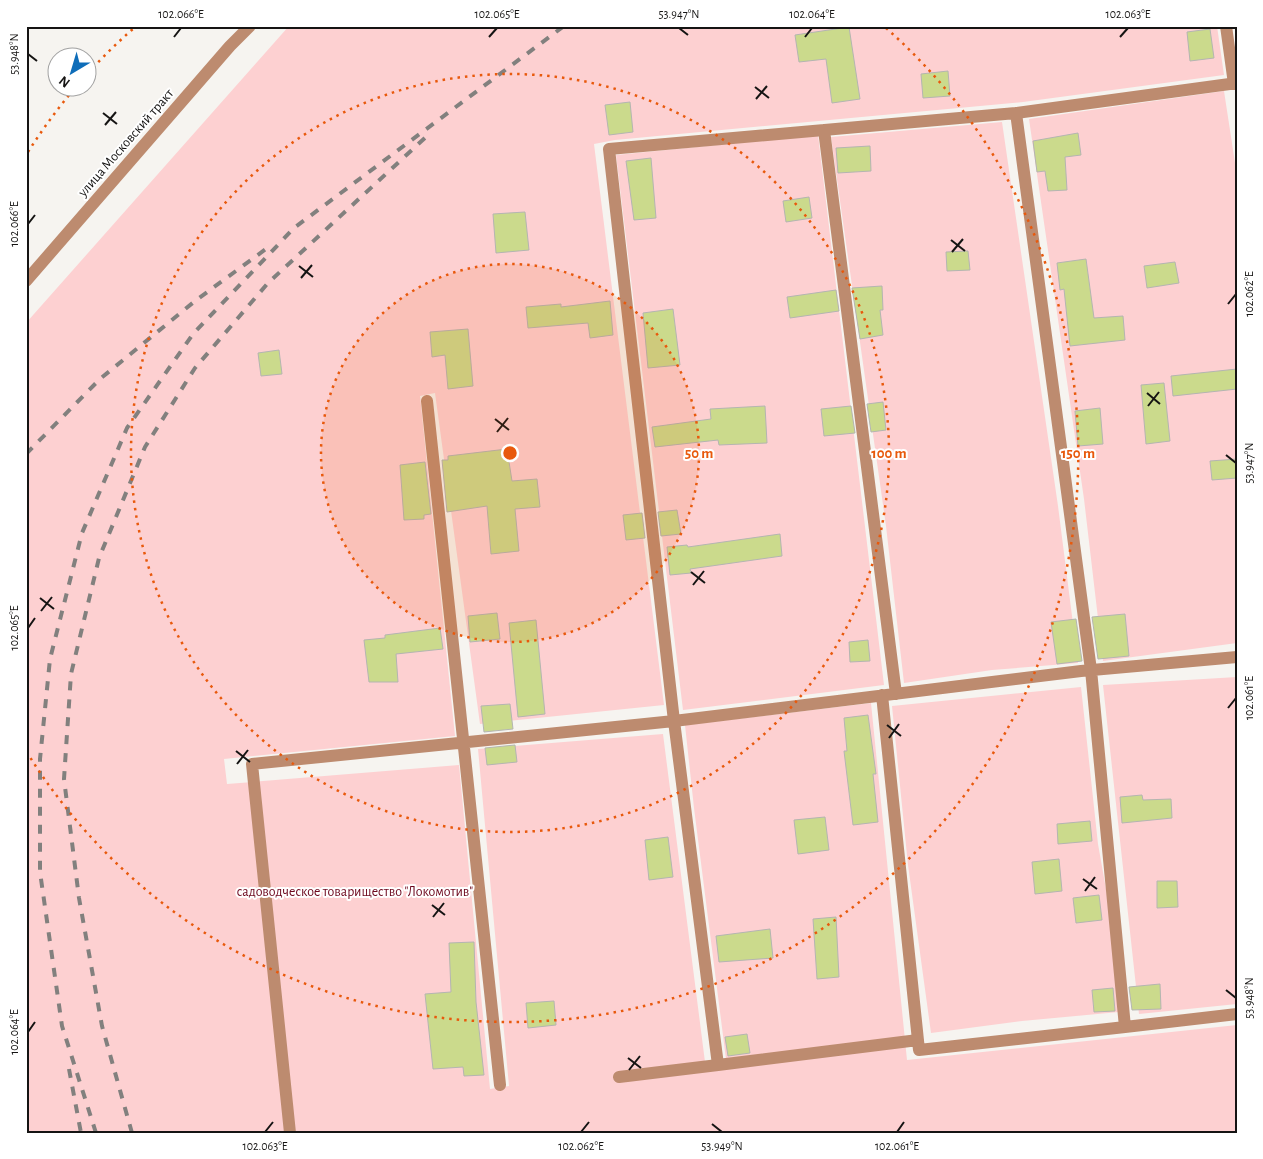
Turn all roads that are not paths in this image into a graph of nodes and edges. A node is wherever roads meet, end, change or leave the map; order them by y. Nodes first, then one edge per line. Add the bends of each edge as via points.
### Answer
1 (250, 26) edge
2 (1226, 26) edge
3 (1235, 83) edge
4 (1016, 113) junction
5 (824, 130) junction
6 (26, 281) edge
7 (427, 401) dead end
8 (1237, 657) edge
9 (1091, 670) junction
10 (896, 694) junction
11 (882, 696) junction
12 (674, 721) junction
13 (464, 743) junction
14 (1237, 1014) edge
15 (1125, 1027) junction
16 (918, 1040) junction
17 (718, 1065) junction
18 (619, 1077) dead end
19 (500, 1085) dead end
20 (290, 1133) edge

1 - 6 street, улица Московский тракт
2 - 3 street
3 - 4 street
4 - 5 street
4 - 9 street
5 - 10 street
5 - 12 street via 609,149
7 - 13 street
8 - 9 street
9 - 10 street
9 - 15 street
10 - 11 street
11 - 12 street
11 - 16 street
12 - 13 street
12 - 17 street
13 - 19 street
13 - 20 street via 252,764
14 - 15 street
15 - 16 street via 919,1050
16 - 17 street
17 - 18 street

